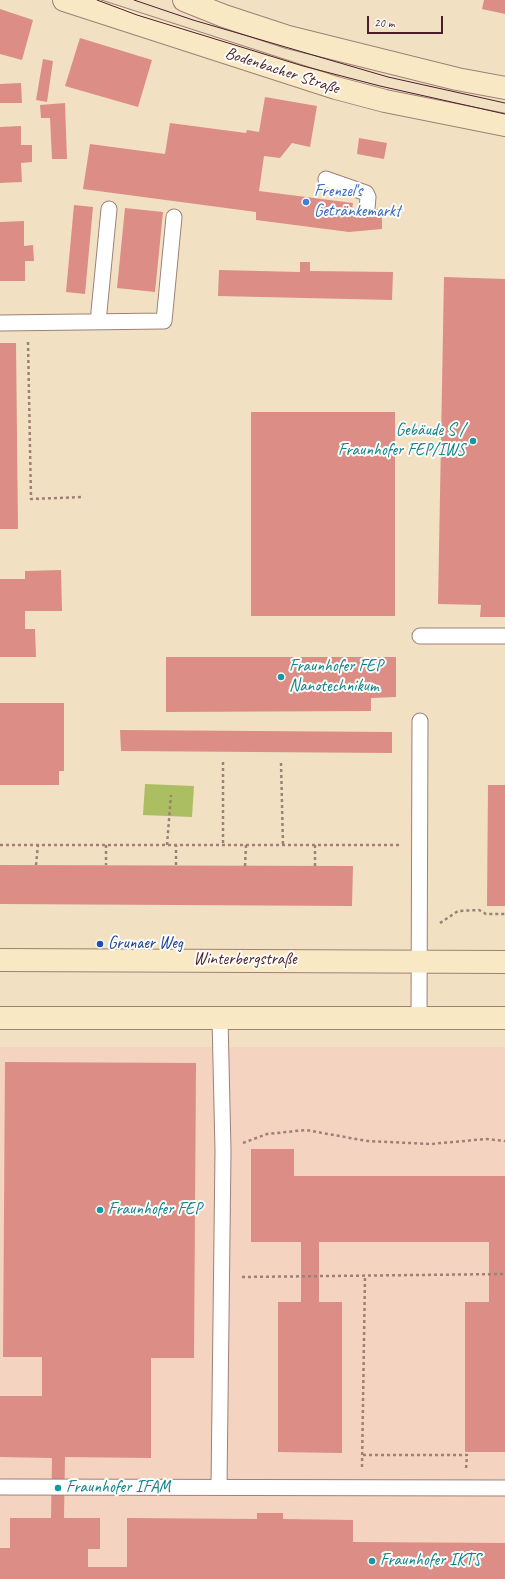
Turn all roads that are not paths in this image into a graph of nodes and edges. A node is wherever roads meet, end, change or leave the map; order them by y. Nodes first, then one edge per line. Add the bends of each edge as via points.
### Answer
1 (64, 0) edge
2 (184, 0) edge
3 (505, 88) edge
4 (505, 125) edge
5 (326, 179) dead end
6 (109, 209) dead end
7 (367, 209) dead end
8 (174, 217) dead end
9 (98, 322) junction
10 (0, 323) edge
11 (420, 636) dead end
12 (505, 636) edge
13 (420, 721) dead end
14 (0, 960) edge
15 (419, 961) junction
16 (505, 962) edge
17 (0, 1018) edge
18 (220, 1018) junction
19 (419, 1018) junction
20 (505, 1018) edge
21 (0, 1487) edge
22 (219, 1487) junction
23 (505, 1488) edge

1 - 4 main road, Bodenbacher Straße via 336,88 385,101
2 - 3 main road, Bodenbacher Straße via 288,37 457,80
5 - 7 lane via 366,193
6 - 9 lane
8 - 9 lane via 164,321
9 - 10 lane
11 - 12 lane
13 - 15 lane
14 - 15 main road, Winterbergstraße
15 - 16 main road, Winterbergstraße
15 - 19 lane
17 - 18 main road
18 - 19 main road
18 - 22 lane via 223,1151
19 - 20 main road
21 - 22 lane
22 - 23 lane

